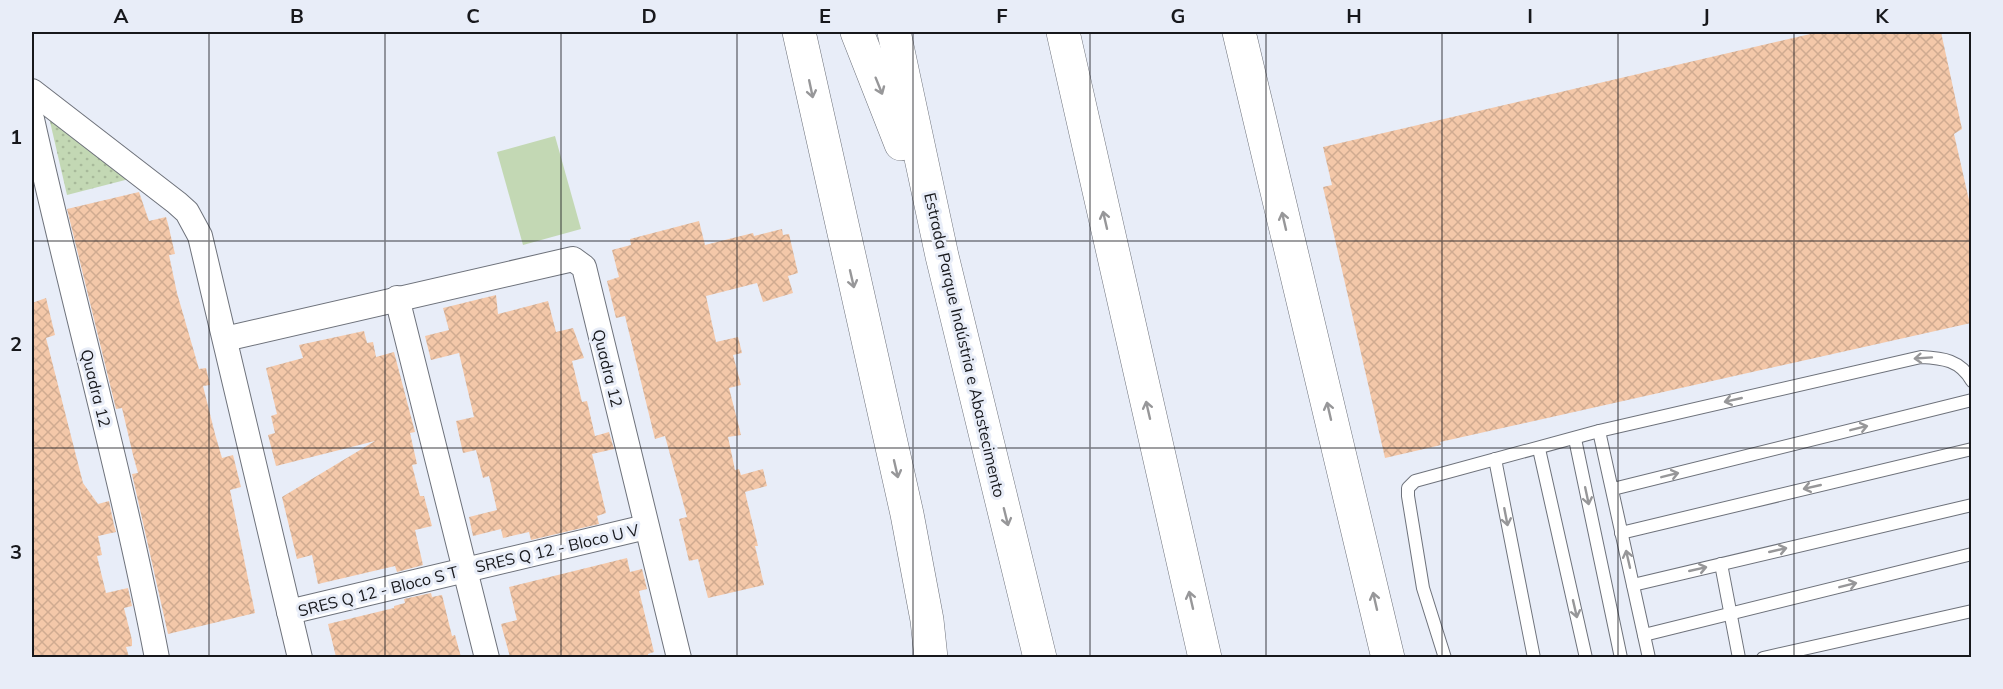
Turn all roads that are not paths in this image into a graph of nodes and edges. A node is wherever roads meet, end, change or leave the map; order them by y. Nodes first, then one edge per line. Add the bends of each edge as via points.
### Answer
1 (799, 32) edge
2 (857, 32) edge
3 (894, 32) edge
4 (1063, 32) edge
5 (1239, 32) edge
6 (32, 91) edge
7 (32, 119) edge
8 (942, 256) junction
9 (397, 298) junction
10 (225, 339) junction
11 (1971, 381) edge
12 (1971, 400) edge
13 (1599, 431) junction
14 (1575, 439) junction
15 (1539, 449) junction
16 (1971, 449) edge
17 (1495, 459) junction
18 (1613, 489) junction
19 (1971, 505) edge
20 (646, 527) junction
21 (1621, 533) junction
22 (1971, 554) edge
23 (1721, 564) junction
24 (467, 570) junction
25 (1633, 585) junction
26 (1971, 611) edge
27 (289, 612) junction
28 (1730, 614) junction
29 (1644, 635) junction
30 (157, 657) edge
31 (300, 657) edge
32 (487, 657) edge
33 (679, 657) edge
34 (931, 657) edge
35 (1040, 657) edge
36 (1204, 657) edge
37 (1388, 657) edge
38 (1444, 657) edge
39 (1534, 657) edge
40 (1586, 657) edge
41 (1621, 657) edge
42 (1649, 657) edge
43 (1739, 657) edge
44 (1763, 657) edge

1 -> 34 highway via 906,514
2 -> 8 highway
3 - 8 highway, Estrada Parque Indústria e Abastecimento
36 -> 4 highway
37 -> 5 highway
6 - 10 street via 187,212 200,236
7 - 30 street, Quadra 12 via 58,240 117,469
8 -> 35 highway, Estrada Parque Indústria e Abastecimento
9 - 10 street, Quadra 12
9 - 20 street, Quadra 12 via 573,258 581,263
9 - 24 street
10 - 27 street
11 -> 13 lane via 1959,364 1921,357
18 -> 12 lane
13 - 14 lane
13 - 18 lane
14 - 15 lane
14 -> 41 lane
15 - 17 lane
15 -> 40 lane
16 -> 21 lane
17 - 38 lane via 1429,475 1408,488 1424,588
17 -> 39 lane
18 - 21 lane
23 -> 19 lane
20 - 24 street, SRES Q 12 - Bloco U V
20 - 33 street, Quadra 12
25 -> 21 lane
28 -> 22 lane
25 -> 23 lane
23 - 28 lane
24 - 27 street, SRES Q 12 - Bloco S T
24 - 32 street
25 - 29 lane
26 - 44 lane
27 - 31 street
28 - 29 lane
28 - 43 lane
29 - 42 lane

